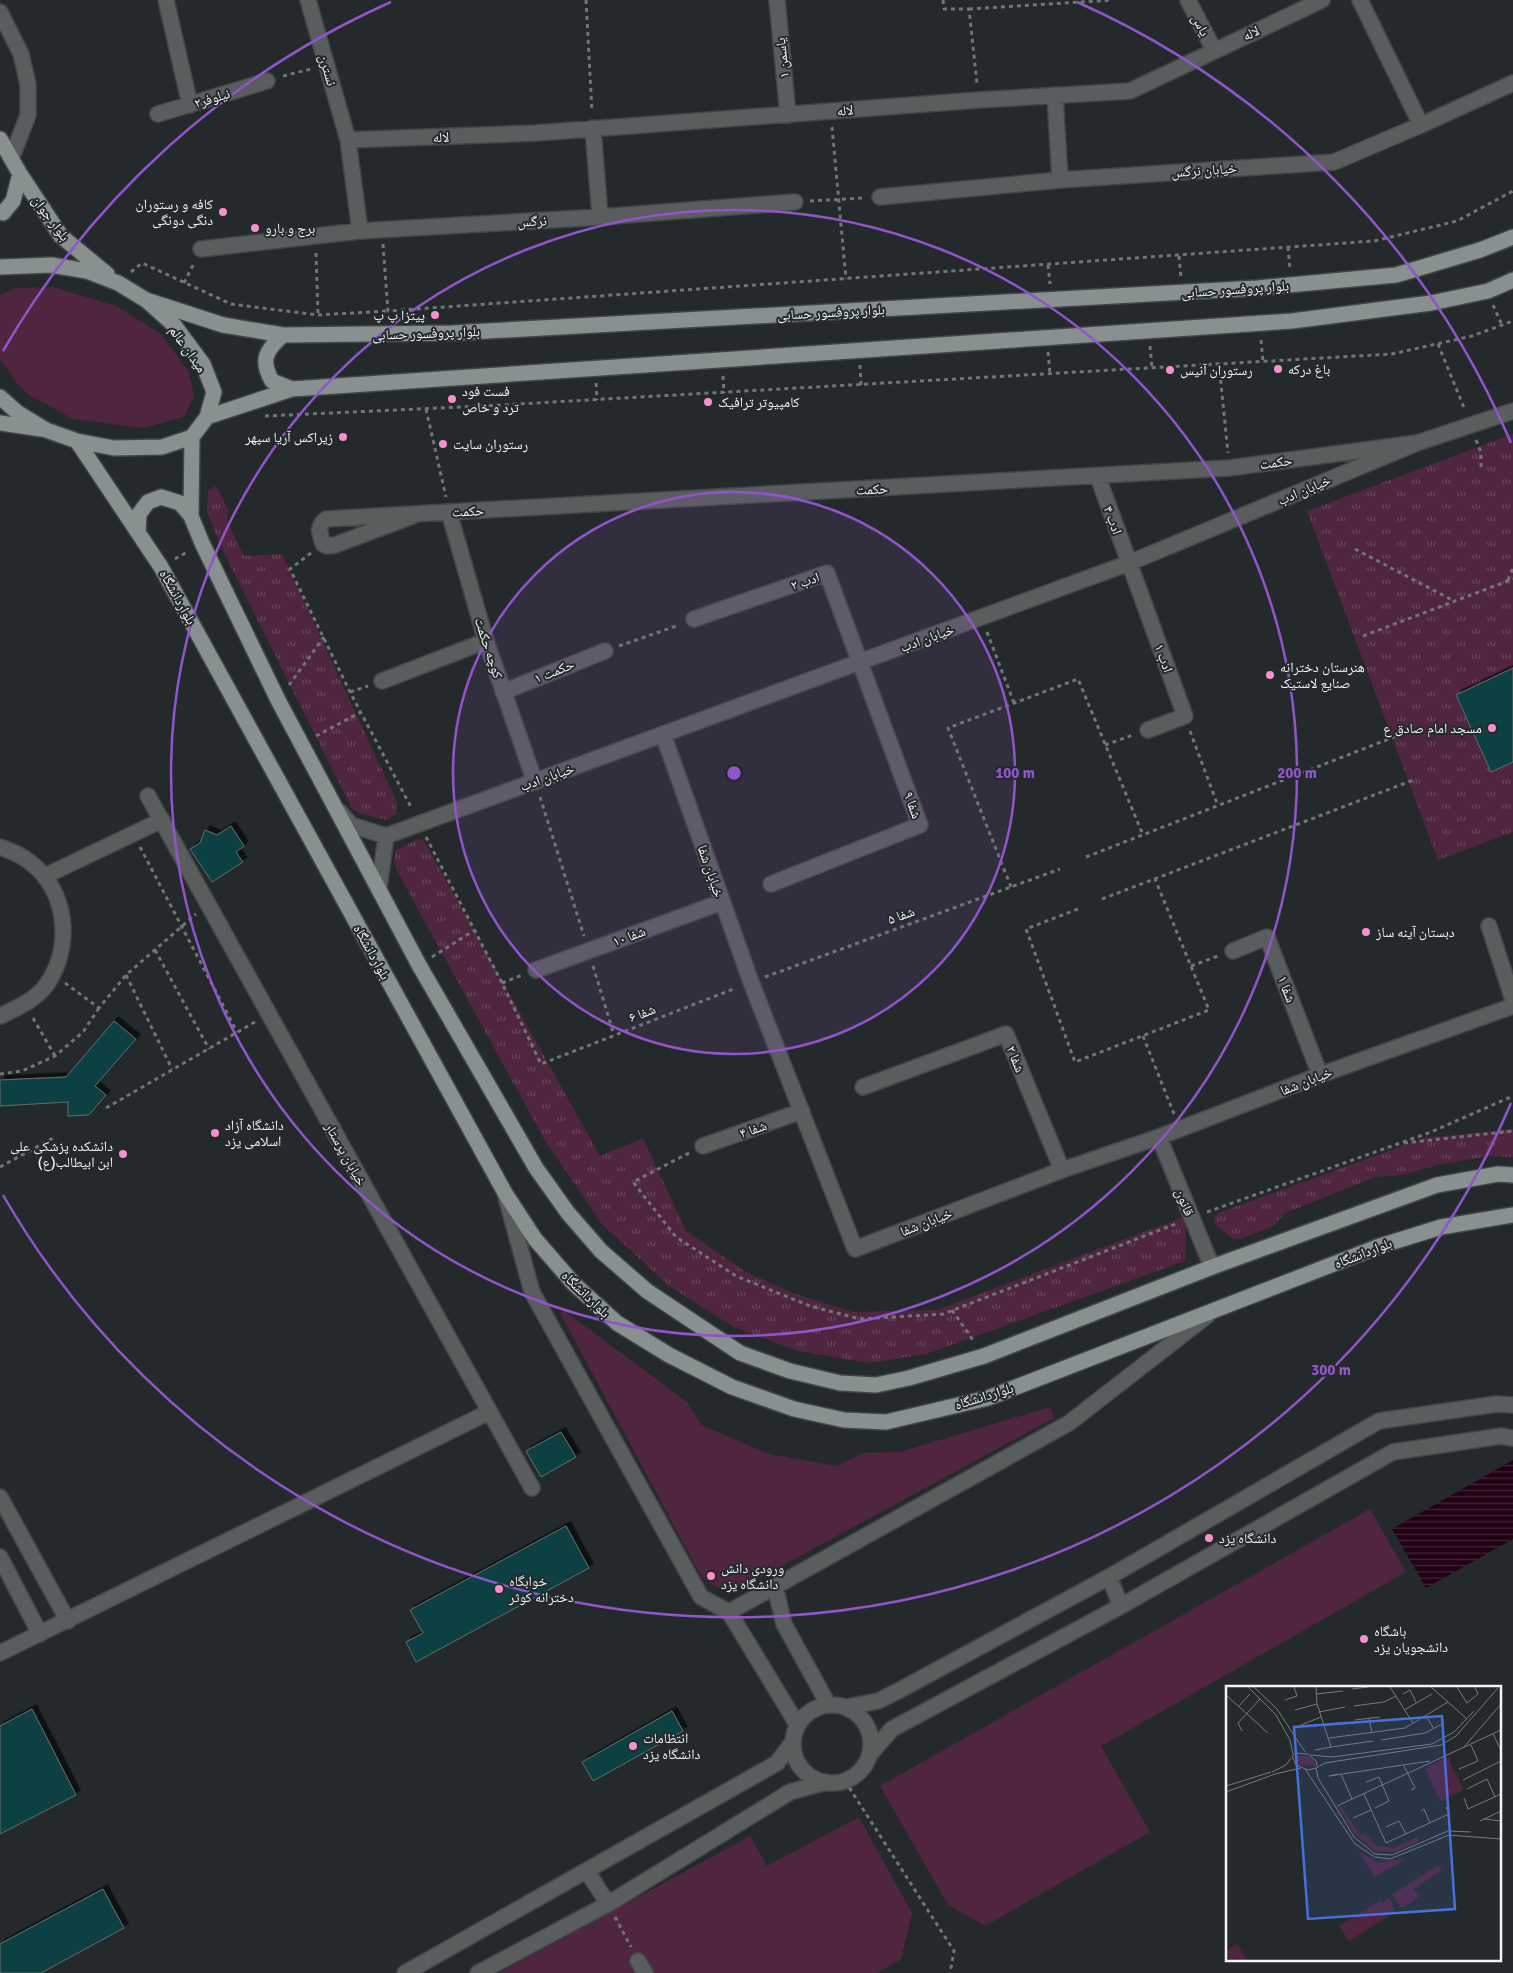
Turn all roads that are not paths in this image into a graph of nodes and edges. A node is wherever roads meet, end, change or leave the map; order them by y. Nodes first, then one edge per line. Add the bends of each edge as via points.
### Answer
1 (166, 0) edge
2 (308, 0) edge
3 (777, 0) edge
4 (1188, 0) edge
5 (1322, 0) edge
6 (1360, 0) edge
7 (0, 12) edge
8 (1214, 50) junction
9 (267, 81) road end
10 (1513, 83) edge
11 (1055, 95) junction
12 (190, 105) junction
13 (158, 114) dead end
14 (788, 115) junction
15 (1421, 126) junction
16 (593, 128) junction
17 (0, 139) edge
18 (348, 140) junction
19 (11, 160) junction
20 (20, 174) junction
21 (1060, 180) junction
22 (880, 197) road end
23 (795, 202) road end
24 (0, 212) edge
25 (600, 217) junction
26 (360, 231) junction
27 (1513, 237) edge
28 (201, 249) road end
29 (0, 267) edge
30 (1513, 280) edge
31 (118, 283) junction
32 (146, 300) junction
33 (283, 335) junction
34 (292, 389) junction
35 (0, 397) edge
36 (1513, 411) edge
37 (207, 417) junction
38 (0, 423) edge
39 (46, 430) junction
40 (192, 437) junction
41 (77, 441) junction
42 (1417, 443) junction
43 (1098, 477) junction
44 (449, 512) junction
45 (415, 515) junction
46 (191, 516) junction
47 (138, 532) junction
48 (1129, 563) junction
49 (694, 620) road end
50 (486, 641) junction
51 (605, 651) road end
52 (861, 662) junction
53 (382, 681) dead end
54 (503, 692) junction
55 (1148, 730) road end
56 (663, 734) junction
57 (535, 782) junction
58 (148, 796) dead end
59 (336, 808) junction
60 (162, 820) junction
61 (386, 836) junction
62 (0, 847) edge
63 (45, 876) junction
64 (771, 884) dead end
65 (379, 888) junction
66 (722, 902) junction
67 (1488, 926) dead end
68 (1233, 951) road end
69 (536, 970) dead end
70 (1513, 1000) edge
71 (1513, 1006) edge
72 (0, 1016) edge
73 (1320, 1075) junction
74 (863, 1087) dead end
75 (802, 1111) junction
76 (1159, 1137) junction
77 (703, 1146) dead end
78 (1062, 1170) junction
79 (1513, 1175) edge
80 (505, 1193) junction
81 (1513, 1215) edge
82 (1212, 1267) junction
83 (1211, 1313) junction
84 (1513, 1405) edge
85 (489, 1412) junction
86 (1513, 1438) edge
87 (532, 1488) dead end
88 (0, 1497) edge
89 (0, 1557) edge
90 (1109, 1577) junction
91 (775, 1587) junction
92 (1121, 1606) junction
93 (729, 1612) junction
94 (68, 1621) junction
95 (40, 1634) junction
96 (0, 1653) edge
97 (828, 1704) junction
98 (847, 1707) junction
99 (798, 1724) junction
100 (792, 1742) junction
101 (870, 1754) junction
102 (826, 1782) junction
103 (587, 1871) junction
104 (608, 1904) junction
105 (405, 1973) edge
106 (478, 1973) edge

1 - 12 street
2 - 18 street, نسترن
3 - 14 street, یاسمن ۱
4 - 8 street, یاس
5 - 8 street, لاله
6 - 15 street
7 - 19 street via 21,54 28,84 28,115
8 - 11 street, لاله via 1130,91
9 - 12 street, نیلوفر۲
10 - 15 street, خیابان نرگس
11 - 14 street, لاله
11 - 21 street
12 - 13 street, نیلوفر۲
14 - 16 street, لاله
15 - 21 street, خیابان نرگس via 1334,162
16 - 18 street, لاله
16 - 25 street
17 - 19 main road, بلوار جوان
18 - 26 street
19 - 20 main road, بلوار جوان
20 - 24 main road via 13,201 4,213
20 - 31 main road, بلوار جوان via 61,236
21 - 22 street, خیابان نرگس
23 - 25 street, نرگس
25 - 26 street, نرگس
26 - 28 street, نرگس
27 - 33 main road, بلوار پروفسور حسابی via 1396,275 1257,288 452,333
29 - 31 main road, میدان عالم via 51,265 88,272
30 - 34 main road via 1488,291 1431,303 1292,321
31 - 32 main road, میدان عالم
32 - 33 main road, بلوار پروفسور حسابی via 223,325
32 - 37 main road, میدان عالم via 174,325 203,364 214,392
33 - 34 main road via 270,346 266,364 272,381
34 - 37 main road
35 - 39 main road via 18,413
36 - 42 street, خیابان ادب
37 - 40 main road, میدان عالم
38 - 39 main road
39 - 41 main road
40 - 41 main road via 162,447 114,448
40 - 46 main road
41 - 47 main road, بلواردانشگاه
42 - 43 street, حکمت via 1229,468
42 - 48 street, خیابان ادب
43 - 44 street, حکمت
43 - 48 street, ادب ۴
44 - 45 street, حکمت
44 - 50 street, کوچه حکمت
45 - 45 street, حکمت via 335,545 323,544 319,530 326,519
46 - 47 main road via 180,504 161,498 148,502 139,514
46 - 59 main road via 278,700
47 - 80 main road, بلواردانشگاه via 161,567
48 - 52 street, خیابان ادب
48 - 55 street, ادب ۱ via 1185,716
49 - 52 street, ادب ۲ via 827,573
50 - 53 street
50 - 54 street, کوچه حکمت
51 - 54 street, حکمت ۱
52 - 56 street, خیابان ادب
52 - 64 street, شفا ۹ via 920,825
54 - 57 street, کوچه حکمت
56 - 57 street, خیابان ادب
56 - 66 street, خیابان شفا
57 - 61 street, خیابان ادب
58 - 60 street, خیابان پرستار
59 - 61 street via 351,824
59 - 65 main road
60 - 63 street
60 - 85 street, خیابان پرستار
61 - 65 street
62 - 63 street via 31,862
63 - 72 street via 59,901 64,930 60,959 47,985 26,1004
65 - 82 main road via 419,965 536,1168 562,1206 601,1251 647,1291 740,1353 790,1371 840,1383 876,1385 984,1356
66 - 69 street, شفا ۱۰
66 - 75 street, خیابان شفا
67 - 70 street
68 - 73 street, شفا ۱ via 1267,937
71 - 73 street, خیابان شفا
73 - 76 street, خیابان شفا
74 - 78 street, شفا ۲ via 1006,1034
75 - 77 street, شفا ۴
75 - 78 street, خیابان شفا via 855,1249
76 - 78 street, خیابان شفا
76 - 82 street, قانون
79 - 82 main road via 1498,1174 1437,1185
80 - 83 main road, بلواردانشگاه via 535,1239 574,1284 617,1323 669,1355 732,1387 794,1410 844,1420 886,1422 988,1398
80 - 93 street via 532,1292 701,1597
81 - 83 main road, بلواردانشگاه via 1441,1227 1380,1246
83 - 91 street via 1069,1423
84 - 90 street via 1496,1404 1379,1421
85 - 87 street, خیابان پرستار
85 - 94 street
86 - 92 street via 1501,1436 1393,1452
88 - 94 street
89 - 95 street
90 - 92 street
90 - 98 street via 878,1701
91 - 93 street
91 - 97 street via 784,1624
92 - 101 street via 892,1728
93 - 99 street
94 - 95 street
95 - 96 street
97 - 98 street
97 - 99 street via 810,1711
98 - 101 street via 862,1719 871,1736
99 - 100 street
100 - 102 street via 796,1761 808,1775
100 - 103 street via 777,1763
101 - 102 street via 861,1771 845,1781
102 - 104 street via 790,1792
103 - 104 street
103 - 105 street
104 - 106 street

